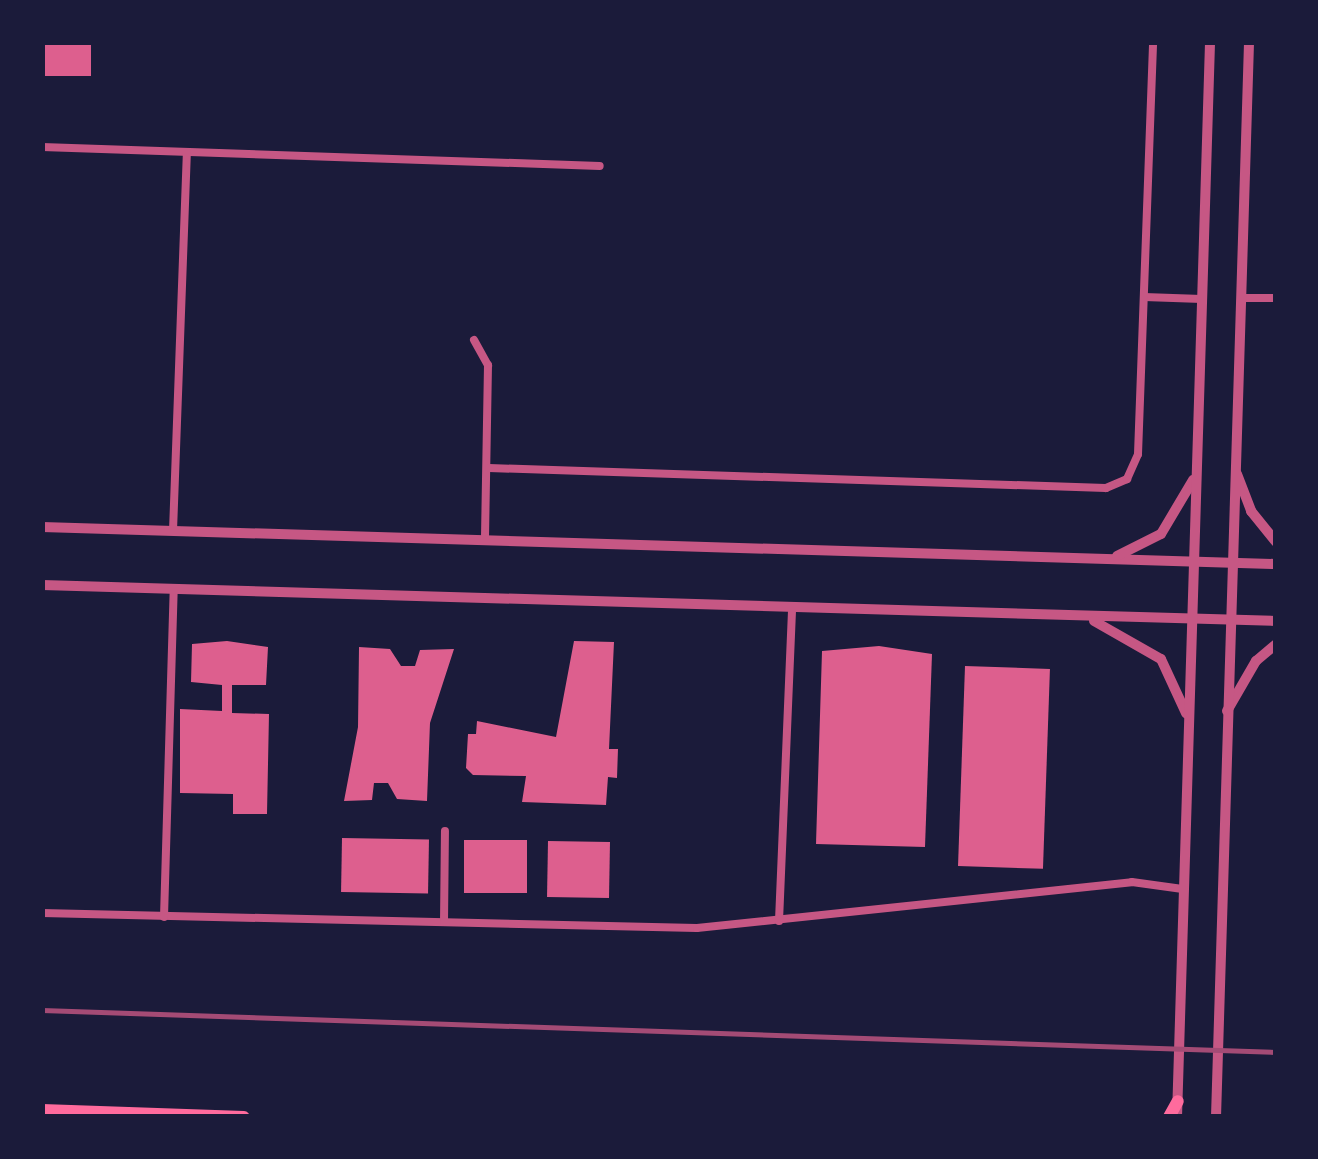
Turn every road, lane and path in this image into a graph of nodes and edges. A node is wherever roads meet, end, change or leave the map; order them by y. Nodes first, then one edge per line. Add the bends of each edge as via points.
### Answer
1 (1153, 42) edge
2 (1210, 42) edge
3 (1249, 42) edge
4 (42, 147) edge
5 (187, 152) junction
6 (600, 166) dead end
7 (1144, 297) junction
8 (1242, 298) junction
9 (1276, 298) edge
10 (1204, 299) junction
11 (474, 340) dead end
12 (1197, 465) junction
13 (1234, 466) junction
14 (489, 468) junction
15 (42, 527) edge
16 (172, 531) junction
17 (485, 541) junction
18 (1276, 542) edge
19 (1102, 560) junction
20 (1193, 562) junction
21 (1230, 563) junction
22 (1276, 564) edge
23 (42, 585) edge
24 (174, 589) junction
25 (792, 609) junction
26 (1084, 618) junction
27 (1191, 620) junction
28 (1228, 620) junction
29 (1276, 621) edge
30 (1276, 644) edge
31 (1224, 720) junction
32 (1189, 722) junction
33 (445, 831) dead end
34 (1183, 890) junction
35 (42, 913) edge
36 (164, 916) junction
37 (779, 921) junction
38 (444, 922) junction
39 (1178, 1101) joint
40 (42, 1110) edge
41 (244, 1117) edge
42 (1173, 1117) edge
43 (1216, 1117) edge

1 - 7 street
2 - 10 street
3 - 8 street
4 - 5 street
5 - 6 street
5 - 16 street
7 - 10 street
7 - 14 street via 1136,469 1106,488
8 - 9 street
8 - 13 street
10 - 12 street
11 - 14 street via 488,365
12 - 19 street via 1161,534
12 - 20 street
13 - 18 street via 1251,511
13 - 21 street
14 - 17 street
15 - 16 street
16 - 17 street
17 - 19 street
19 - 20 street
20 - 21 street
20 - 27 street
21 - 22 street
21 - 28 street
23 - 24 street
24 - 25 street
24 - 36 street
25 - 26 street
25 - 37 street
26 - 27 street
26 - 32 street via 1161,659
27 - 28 street
27 - 32 street
28 - 29 street
28 - 31 street
30 - 31 street via 1256,661
31 - 43 street
32 - 34 street
33 - 38 street
34 - 37 street via 1132,882
34 - 39 street
35 - 36 street
36 - 38 street
37 - 38 street via 697,928
39 - 42 main road
40 - 41 main road

